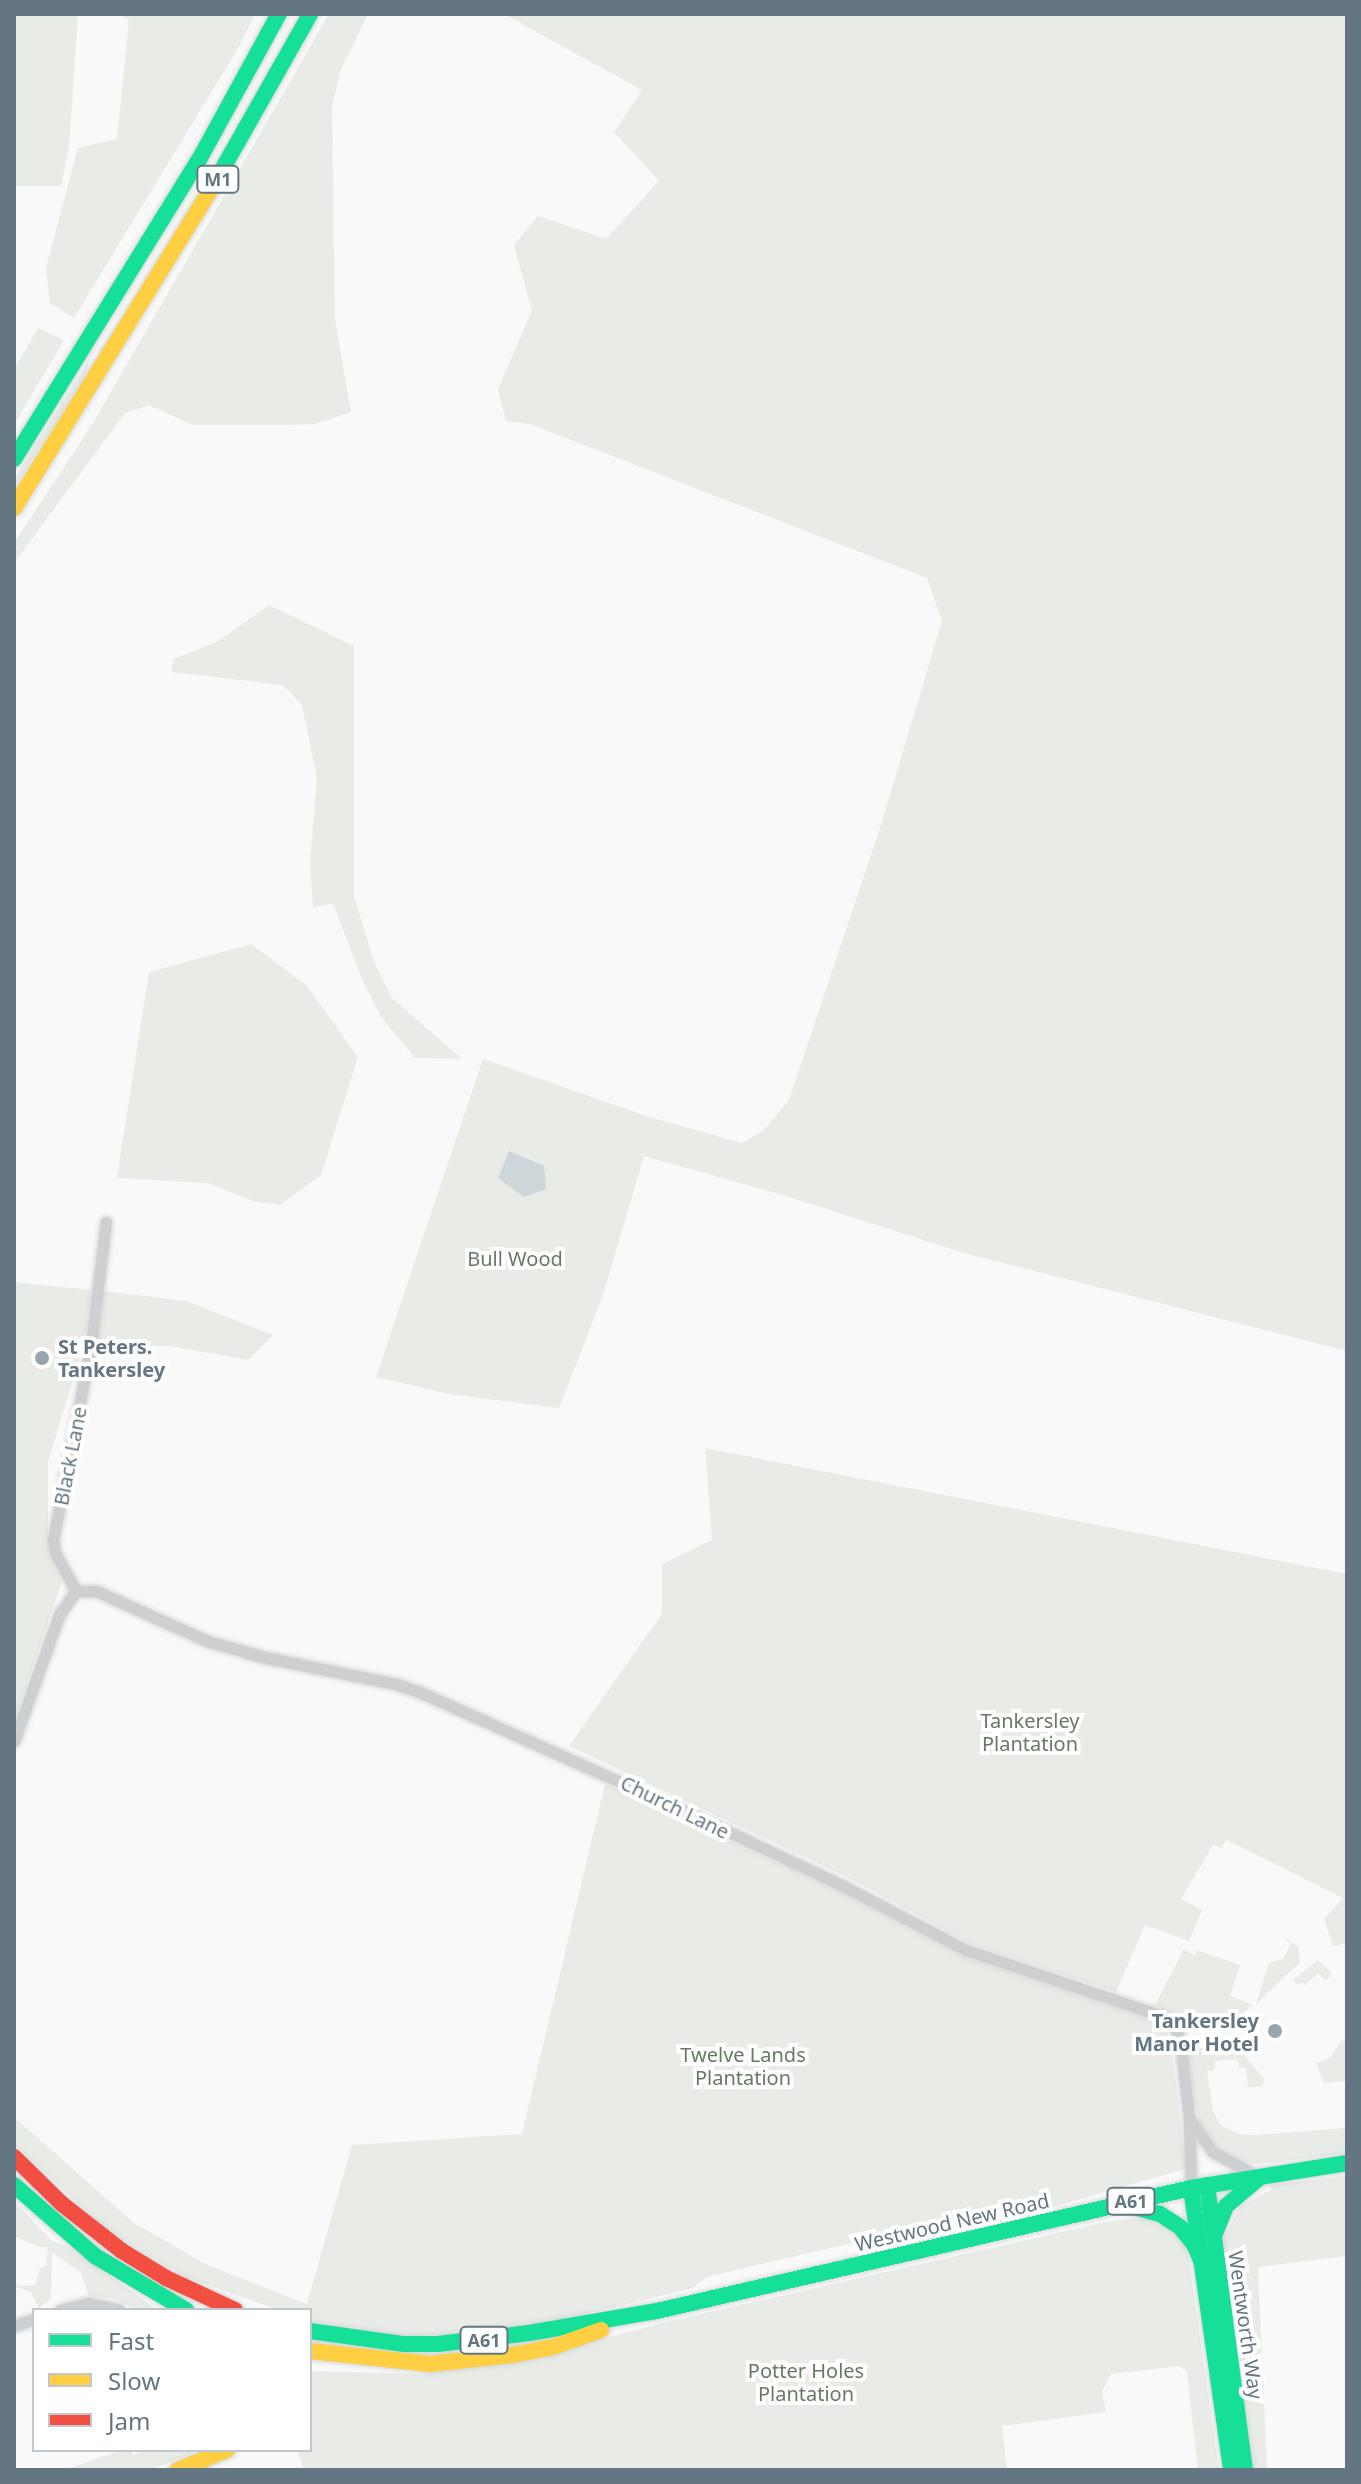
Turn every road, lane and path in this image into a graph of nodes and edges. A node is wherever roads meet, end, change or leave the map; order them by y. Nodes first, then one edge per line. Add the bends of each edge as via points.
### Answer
1 (279, 14) edge
2 (310, 14) edge
3 (14, 459) edge
4 (14, 508) edge
5 (106, 1222) dead end
6 (76, 1591) junction
7 (14, 1741) edge
8 (1189, 2117) junction
9 (14, 2157) edge
10 (1347, 2163) edge
11 (1260, 2175) junction
12 (14, 2185) edge
13 (1199, 2186) junction
14 (1121, 2203) junction
15 (1214, 2236) junction
16 (1203, 2265) junction
17 (186, 2288) junction
18 (68, 2308) edge
19 (110, 2308) edge
20 (182, 2308) edge
21 (211, 2308) edge
22 (231, 2308) edge
23 (657, 2311) junction
24 (312, 2331) edge
25 (312, 2351) edge
26 (382, 2361) junction
27 (312, 2362) edge
28 (222, 2452) edge
29 (178, 2470) edge
30 (1231, 2470) edge
31 (1245, 2470) edge

1 - 3 main road, M1 via 200,158
2 - 4 main road, M1 via 121,340
5 - 6 street, Black Lane via 91,1348 53,1540
6 - 7 street via 59,1615
6 - 8 street, Church Lane via 96,1591 221,1645 422,1693 676,1807 966,1950 1152,2010 1170,2020 1177,2032
8 - 11 street, Church Lane via 1213,2152
8 - 13 street, Church Lane
9 - 17 main road via 101,2235
10 - 11 main road, Westwood New Road / A61
11 - 13 main road, Westwood New Road / A61
11 - 15 main road via 1226,2206
12 - 20 main road via 95,2256
13 - 14 main road, Westwood New Road / A61
13 - 15 main road, Wentworth Way
13 - 16 main road, Wentworth Way
14 - 16 main road via 1160,2214 1180,2227
14 - 23 main road, Westwood New Road / A61
15 - 31 main road, Wentworth Way
16 - 30 main road, Wentworth Way
17 - 21 main road
17 - 22 main road
18 - 19 street via 89,2303
23 - 24 main road, Westwood New Road / A61 via 438,2344 374,2342
23 - 26 main road, Westwood New Road / A61 via 553,2347 513,2355 430,2364
25 - 26 main road, Westwood New Road / A61
26 - 27 main road via 355,2368
28 - 29 main road

